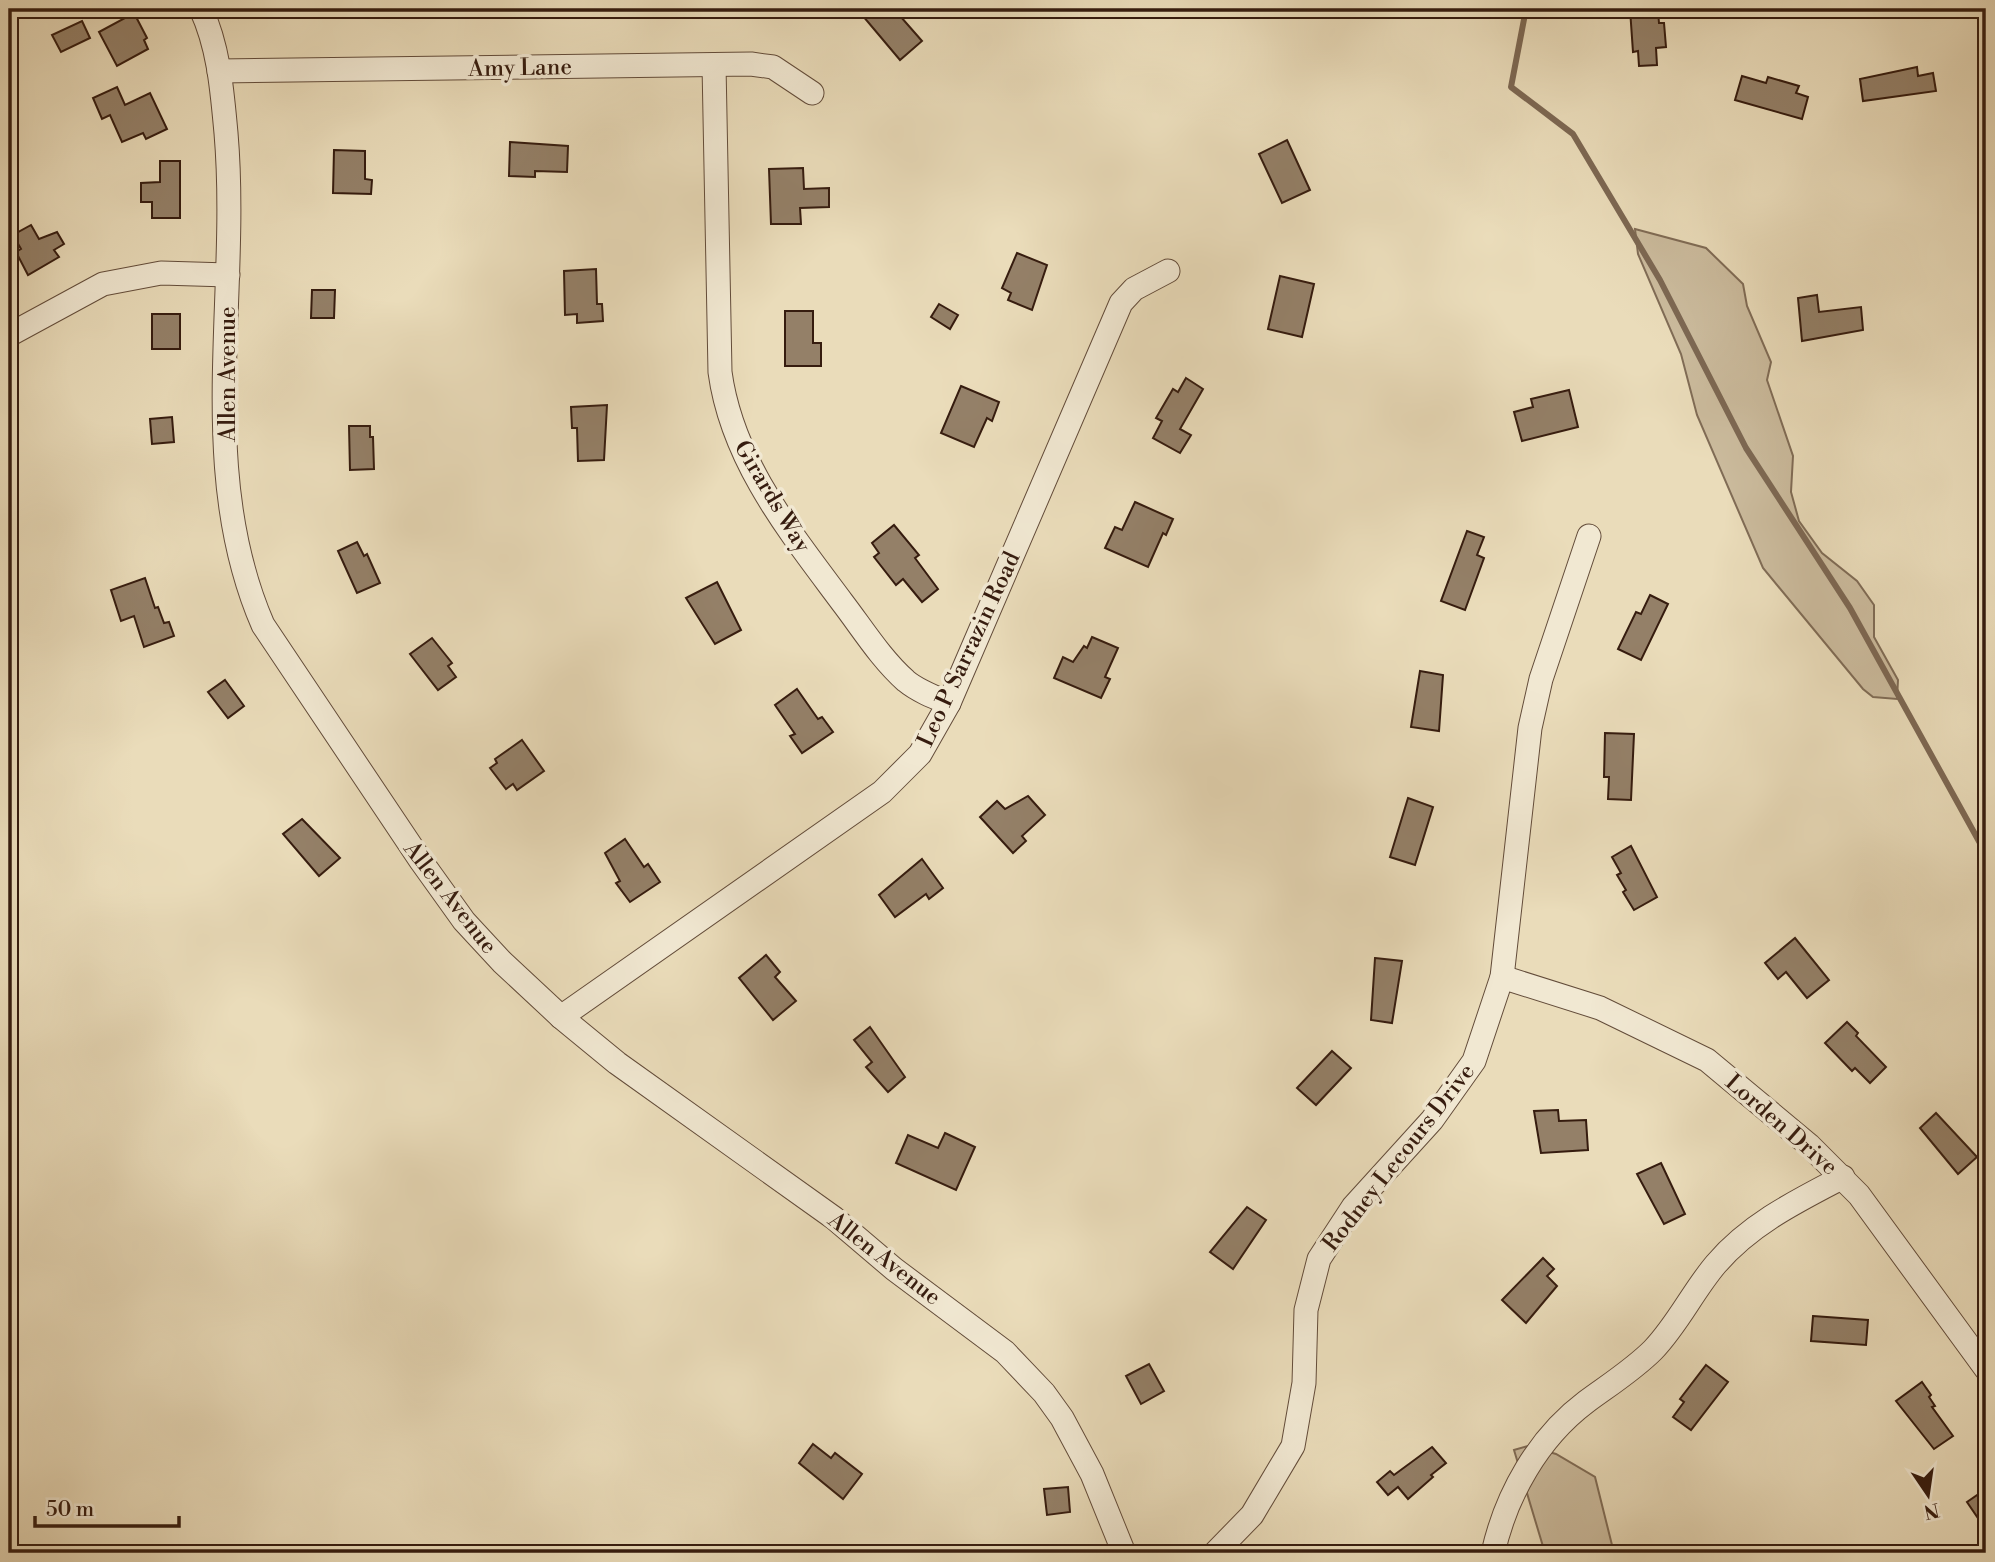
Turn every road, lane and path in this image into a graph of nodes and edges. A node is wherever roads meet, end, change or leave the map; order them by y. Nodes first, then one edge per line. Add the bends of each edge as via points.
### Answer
1 (201, 9) edge
2 (713, 65) junction
3 (219, 71) junction
4 (812, 93) dead end
5 (1168, 271) dead end
6 (228, 275) junction
7 (9, 335) edge
8 (1589, 536) dead end
9 (948, 703) junction
10 (1502, 977) junction
11 (561, 1017) junction
12 (1843, 1177) junction
13 (1986, 1369) edge
14 (1124, 1553) edge
15 (1215, 1553) edge
16 (1493, 1553) edge

1 - 3 street, Allen Avenue via 213,37
2 - 3 street, Amy Lane
2 - 4 street, Amy Lane via 773,67
2 - 9 street, Girards Way via 720,372 737,442 778,513 875,646 906,681
3 - 6 street, Allen Avenue via 231,191
5 - 9 street, Leo P Sarrazin Road via 1134,289 1121,303
6 - 7 street via 161,273 103,284
6 - 11 street, Allen Avenue via 224,404 229,509 246,581 263,625 464,921
8 - 10 street, Rodney Lecours Drive via 1541,679 1530,728
9 - 11 street, Leo P Sarrazin Road via 920,754 882,792
10 - 12 street, Lorden Drive via 1600,1008 1707,1060
10 - 15 street, Rodney Lecours Drive via 1474,1061 1432,1120 1353,1207 1319,1259 1306,1310 1304,1384 1293,1446 1252,1515
11 - 14 street, Allen Avenue via 671,1104 824,1210 1005,1352 1062,1418 1092,1474
12 - 13 street, Lorden Drive via 1878,1216
12 - 16 street via 1785,1207 1748,1234 1716,1264 1653,1350 1564,1421 1527,1467 1502,1520

